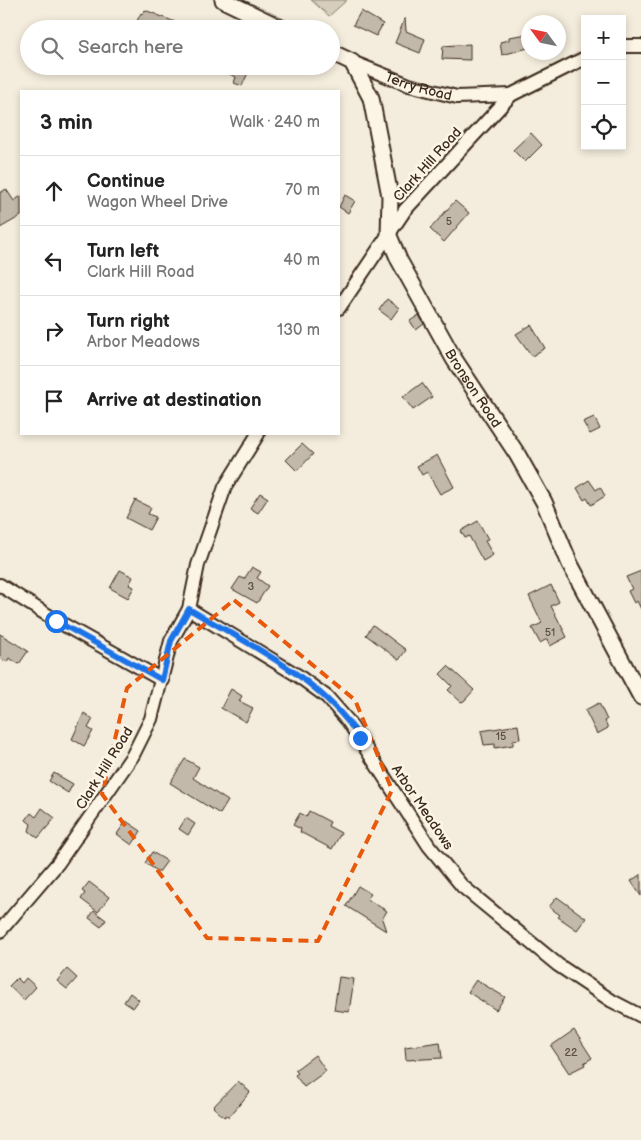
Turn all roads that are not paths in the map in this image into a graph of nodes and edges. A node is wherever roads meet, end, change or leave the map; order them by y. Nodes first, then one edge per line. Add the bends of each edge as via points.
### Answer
1 (223, 0) edge
2 (264, 20) edge
3 (626, 46) edge
4 (641, 46) edge
5 (340, 56) edge
6 (581, 60) edge
7 (352, 62) junction
8 (511, 95) junction
9 (389, 236) junction
10 (340, 307) edge
11 (257, 435) edge
12 (0, 584) edge
13 (189, 609) junction
14 (162, 680) junction
15 (641, 698) edge
16 (0, 931) edge
17 (641, 1016) edge

1 - 2 street
3 - 4 street
5 - 7 street, Terry Road
6 - 8 street
7 - 8 street, Terry Road via 409,85 457,97
7 - 9 street, Bronson Road via 371,98 390,196
8 - 9 street, Clark Hill Road via 404,210
9 - 10 street, Clark Hill Road
9 - 15 street, Bronson Road via 454,359 517,454 544,502 570,564
11 - 13 street, Clark Hill Road via 225,488 198,565
12 - 14 street via 56,621
13 - 14 street, Clark Hill Road via 171,641
13 - 17 street, Arbor Meadows via 327,697 348,721 429,846 462,886 558,965
14 - 16 street, Clark Hill Road via 151,719 132,755 58,863

